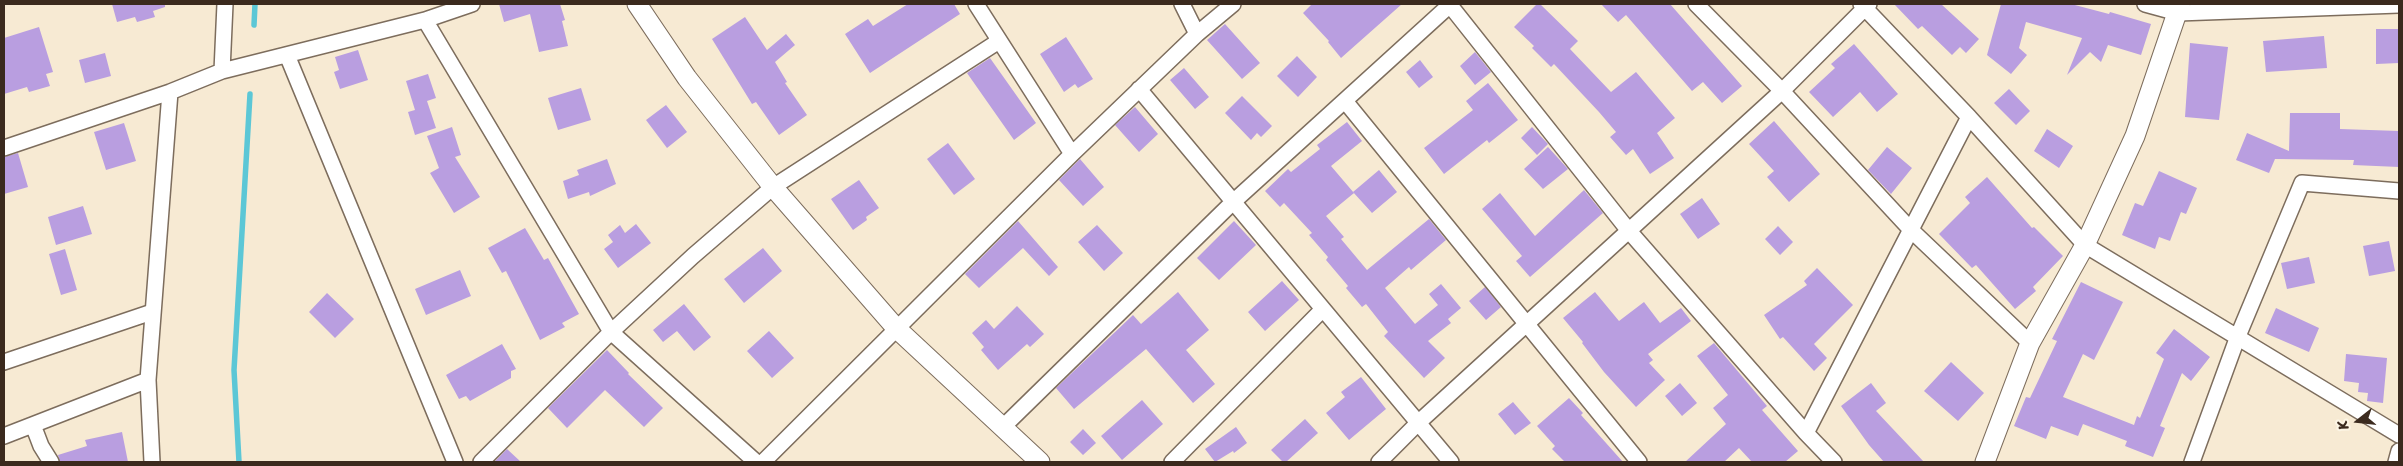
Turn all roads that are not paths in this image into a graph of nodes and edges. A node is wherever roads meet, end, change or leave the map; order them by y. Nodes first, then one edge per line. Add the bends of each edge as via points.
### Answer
1 (225, 4) edge
2 (472, 4) edge
3 (637, 4) edge
4 (976, 4) edge
5 (1182, 4) edge
6 (1234, 4) edge
7 (1450, 4) edge
8 (1696, 4) edge
9 (2145, 4) edge
10 (1865, 5) edge
11 (2399, 5) edge
12 (2179, 9) edge
13 (425, 20) junction
14 (1197, 34) junction
15 (999, 41) junction
16 (287, 54) junction
17 (222, 71) junction
18 (1139, 90) junction
19 (1782, 91) junction
20 (170, 92) junction
21 (1345, 101) junction
22 (1970, 117) junction
23 (4, 148) edge
24 (1072, 154) junction
25 (773, 187) junction
26 (2399, 191) edge
27 (1232, 203) junction
28 (1911, 230) junction
29 (1629, 231) junction
30 (2085, 245) junction
31 (1323, 309) junction
32 (152, 312) junction
33 (1526, 324) junction
34 (896, 328) junction
35 (611, 332) junction
36 (2238, 336) junction
37 (2030, 343) junction
38 (4, 362) edge
39 (148, 380) junction
40 (1419, 422) junction
41 (33, 425) junction
42 (1002, 428) junction
43 (1806, 433) junction
44 (2399, 435) edge
45 (4, 436) edge
46 (2399, 451) edge
47 (51, 462) edge
48 (152, 462) edge
49 (456, 462) edge
50 (481, 462) edge
51 (756, 462) edge
52 (763, 462) edge
53 (1040, 462) edge
54 (1172, 462) edge
55 (1379, 462) edge
56 (1451, 462) edge
57 (1639, 462) edge
58 (1834, 462) edge
59 (1985, 462) edge
60 (2192, 462) edge
61 (2396, 462) edge

1 - 17 street
2 - 13 street
3 - 25 street via 687,78
4 - 15 street
5 - 14 street
6 - 14 street
7 - 21 street
7 - 29 street
8 - 19 street
9 - 12 street
10 - 19 street
10 - 22 street
11 - 12 street
12 - 30 street via 2135,136
13 - 16 street
13 - 35 street
14 - 18 street
15 - 24 street
15 - 25 street
16 - 17 street
16 - 49 street
17 - 20 street
18 - 24 street
18 - 27 street
19 - 28 street
19 - 29 street
20 - 23 street
20 - 32 street
21 - 27 street
21 - 33 street
22 - 28 street
22 - 30 street
24 - 34 street
25 - 34 street
25 - 35 street
26 - 36 street via 2302,183
27 - 31 street
27 - 42 street
28 - 37 street
28 - 43 street
29 - 33 street
29 - 43 street
30 - 36 street
30 - 37 street
31 - 40 street
31 - 54 street
32 - 38 street
32 - 39 street
33 - 40 street
33 - 57 street
34 - 42 street
34 - 52 street
35 - 50 street
35 - 51 street
36 - 44 street
36 - 60 street
37 - 59 street
39 - 41 street
39 - 48 street
40 - 55 street
40 - 56 street
41 - 45 street
41 - 47 street
42 - 53 street
43 - 58 street
46 - 61 street

